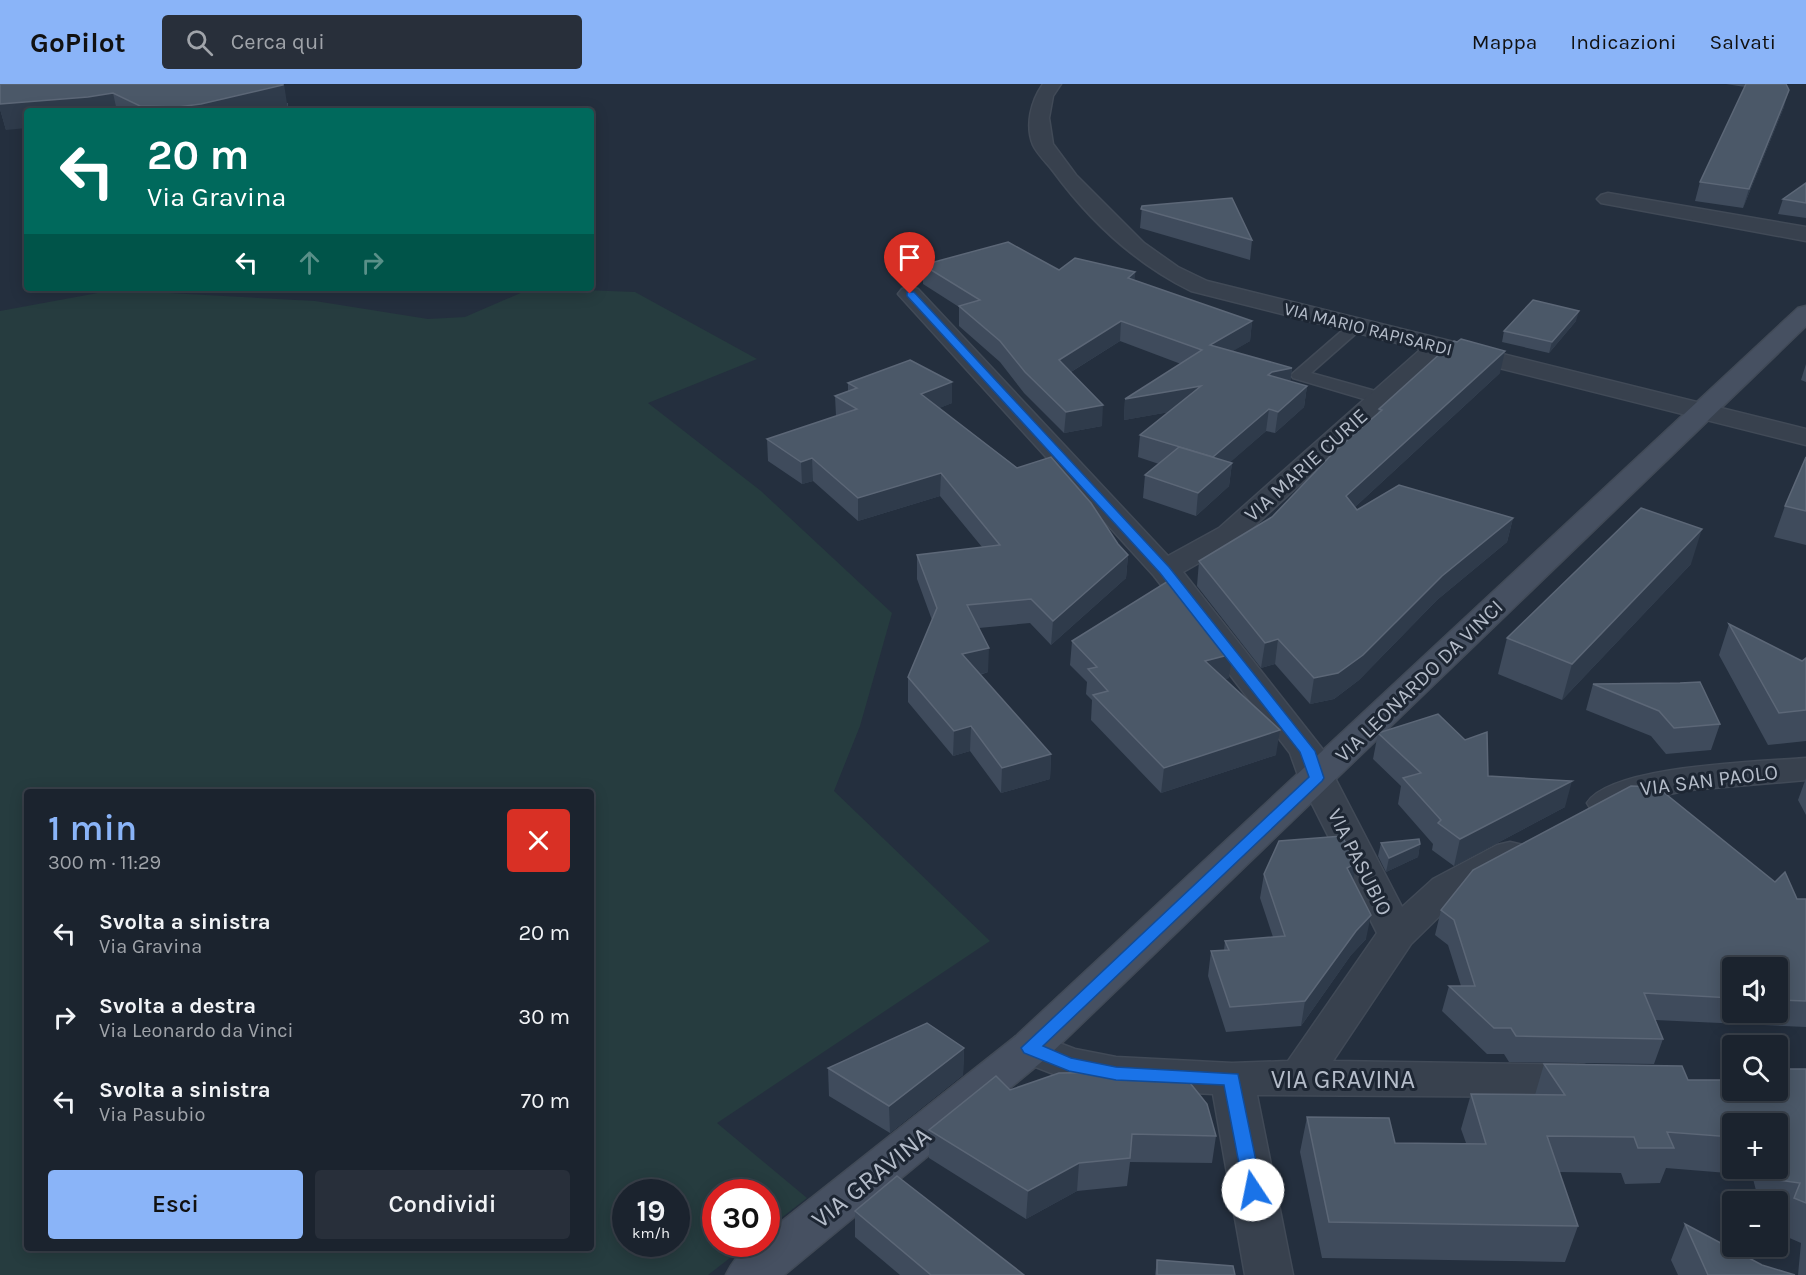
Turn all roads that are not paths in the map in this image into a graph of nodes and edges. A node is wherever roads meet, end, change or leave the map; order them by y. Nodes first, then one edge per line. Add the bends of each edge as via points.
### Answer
1 (1052, 84) edge
2 (1608, 199) dead end
3 (1806, 234) edge
4 (910, 294) dead end
5 (1806, 313) edge
6 (1356, 326) junction
7 (1438, 346) junction
8 (1380, 398) junction
9 (1700, 412) junction
10 (1806, 437) edge
11 (1165, 570) junction
12 (1806, 769) edge
13 (1317, 778) junction
14 (1579, 817) edge
15 (1538, 838) edge
16 (1397, 934) junction
17 (1030, 1048) junction
18 (1300, 1077) junction
19 (1232, 1079) junction
20 (1627, 1082) edge
21 (750, 1275) edge
22 (1269, 1275) edge

1 - 6 street, VIA MARIO RAPISARDI via 1044,96 1039,118 1043,145 1069,179 1152,261 1199,286 1224,294
2 - 3 street
4 - 11 street, VIA PASUBIO
5 - 9 street, VIA LEONARDO DA VINCI
6 - 7 street, VIA MARIO RAPISARDI
6 - 8 lane via 1299,375
7 - 8 street, VIA MARIE CURIE
7 - 9 street, VIA MARIO RAPISARDI
8 - 11 street, VIA MARIE CURIE via 1229,534
9 - 10 street, VIA MARIO RAPISARDI
9 - 13 street, VIA LEONARDO DA VINCI
11 - 13 street, VIA PASUBIO via 1307,751
12 - 14 street, VIA SAN PAOLO via 1689,779 1630,790
13 - 16 street, VIA PASUBIO
13 - 17 street, VIA LEONARDO DA VINCI
15 - 16 street via 1446,888
16 - 18 street
17 - 19 street, VIA GRAVINA via 1069,1064 1116,1073
17 - 21 street, VIA GRAVINA
18 - 19 street, VIA GRAVINA
18 - 20 street, VIA GRAVINA
19 - 22 street

